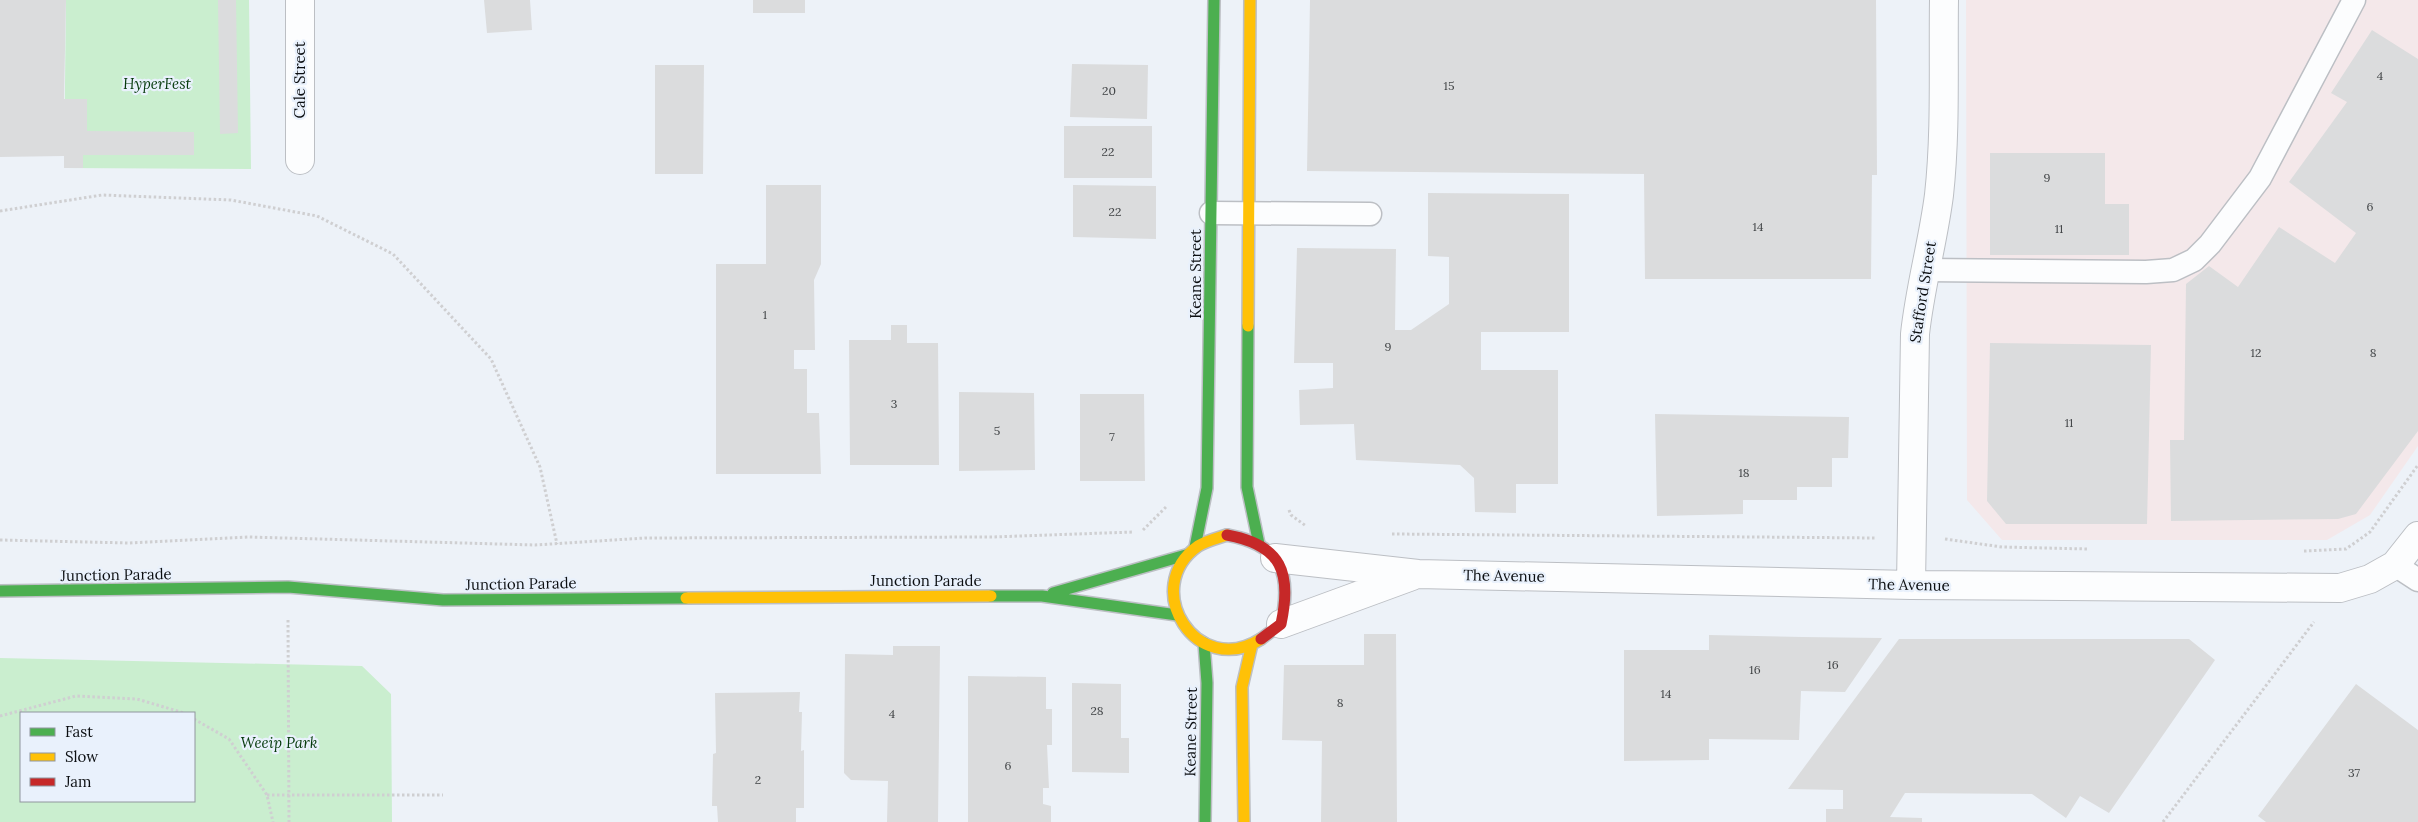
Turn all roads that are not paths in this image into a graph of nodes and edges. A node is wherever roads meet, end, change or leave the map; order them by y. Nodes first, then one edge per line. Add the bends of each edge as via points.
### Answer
1 (300, 0) edge
2 (1214, 0) edge
3 (1250, 0) edge
4 (1944, 0) edge
5 (2354, 0) edge
6 (300, 160) dead end
7 (1211, 213) junction
8 (1249, 214) junction
9 (1370, 214) dead end
10 (1925, 270) junction
11 (2418, 536) edge
12 (1195, 547) junction
13 (1267, 551) junction
14 (1186, 555) junction
15 (2395, 565) junction
16 (1418, 574) junction
17 (2418, 580) edge
18 (1911, 585) junction
19 (0, 591) edge
20 (1042, 596) junction
21 (1177, 615) junction
22 (1281, 624) junction
23 (1204, 642) junction
24 (1252, 644) junction
25 (1205, 822) edge
26 (1244, 822) edge

1 - 6 street, Cale Street
2 - 7 street, Keane Street
3 - 8 street
4 - 10 street, Stafford Street via 1942,155 1939,196
5 - 10 lane via 2260,178 2194,260 2173,270 2146,272
7 - 8 lane
7 - 12 street, Keane Street via 1208,478
8 - 9 lane
8 - 13 street via 1247,486
10 - 18 street, Stafford Street via 1915,334
11 - 15 street
12 - 13 street via 1210,538 1227,535 1244,537
12 - 14 street
13 - 16 street, The Avenue
13 - 22 street via 1284,576 1286,596
14 - 20 street, Junction Parade
14 - 21 street via 1172,590
15 - 17 lane
15 - 18 street, The Avenue via 2370,579 2340,588
16 - 18 street, The Avenue
16 - 22 street, The Avenue
19 - 20 street, Junction Parade via 288,587 443,600
20 - 21 street, Junction Parade
21 - 23 street via 1184,626
22 - 24 street
23 - 24 street via 1228,649
23 - 25 street, Keane Street via 1207,683
24 - 26 street via 1242,688

